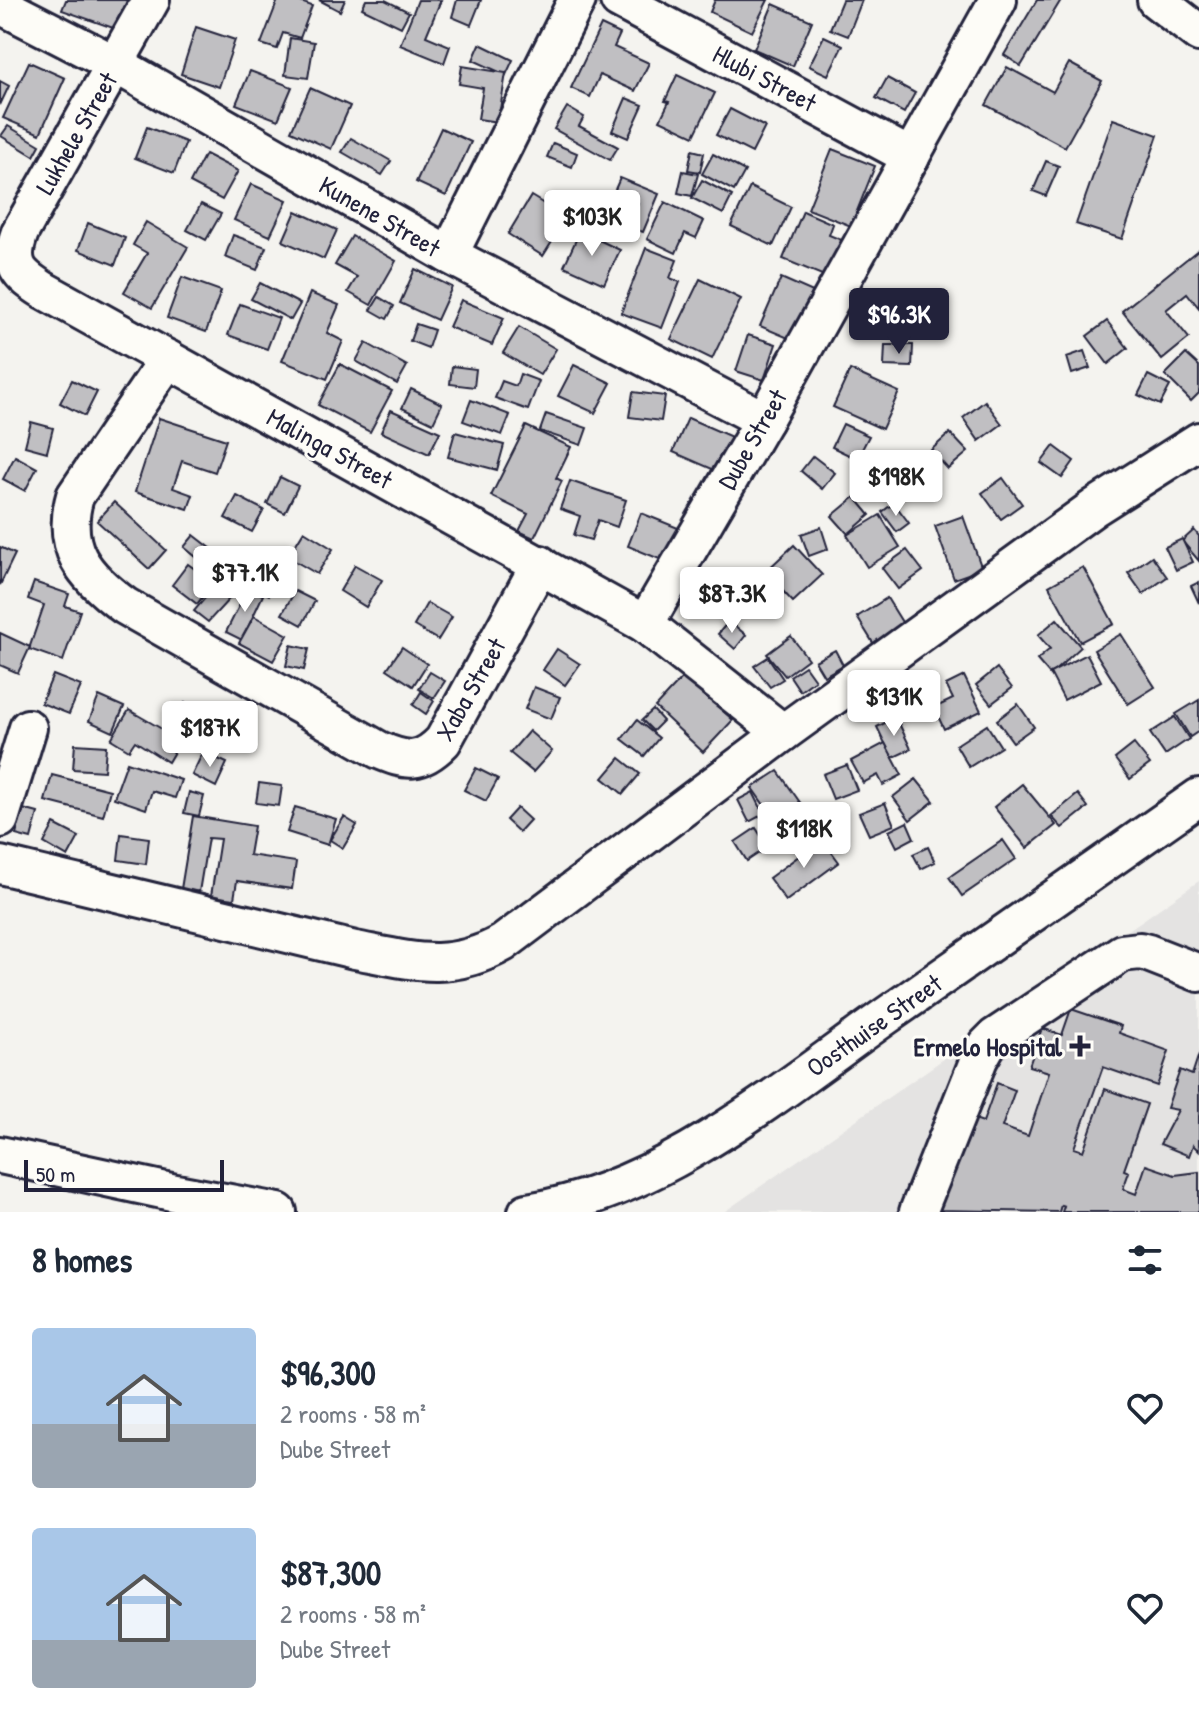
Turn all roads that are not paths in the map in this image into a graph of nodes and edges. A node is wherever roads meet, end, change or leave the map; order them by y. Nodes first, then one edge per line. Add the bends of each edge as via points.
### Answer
1 (151, 0) edge
2 (577, 0) edge
3 (619, 0) edge
4 (998, 0) edge
5 (1156, 0) edge
6 (0, 5) edge
7 (1199, 33) edge
8 (115, 64) junction
9 (911, 157) junction
10 (449, 255) junction
11 (9, 276) edge
12 (168, 359) junction
13 (764, 420) junction
14 (1199, 441) edge
15 (540, 564) junction
16 (645, 624) junction
17 (28, 728) dead end
18 (783, 733) junction
19 (1199, 797) edge
20 (0, 819) edge
21 (0, 865) edge
22 (1199, 973) edge
23 (0, 1155) edge
24 (174, 1203) edge
25 (278, 1212) edge
26 (527, 1212) edge
27 (918, 1212) edge

1 - 8 street, Lukhele Street
2 - 10 street
3 - 9 street, Hlubi Street
4 - 9 street, Dube Street
5 - 7 street
6 - 8 street, Kunene Street
8 - 10 street, Kunene Street
8 - 11 street, Lukhele Street via 20,232
9 - 13 street, Dube Street
10 - 13 street, Kunene Street
11 - 12 street, Malinga Street
12 - 15 street, Malinga Street
12 - 15 street, Xaba Street via 75,496 70,534 83,567 102,589 133,610 379,750 420,758 443,741
13 - 16 street, Dube Street
14 - 18 street via 1095,507
15 - 16 street, Malinga Street
16 - 18 street, Malinga Street
17 - 20 street
18 - 21 street via 503,943 463,961 413,961 355,950
19 - 26 street, Oosthuise Street via 730,1124 634,1180
22 - 27 street via 1148,953 1122,953 995,1037 979,1059
23 - 24 street
24 - 25 street

